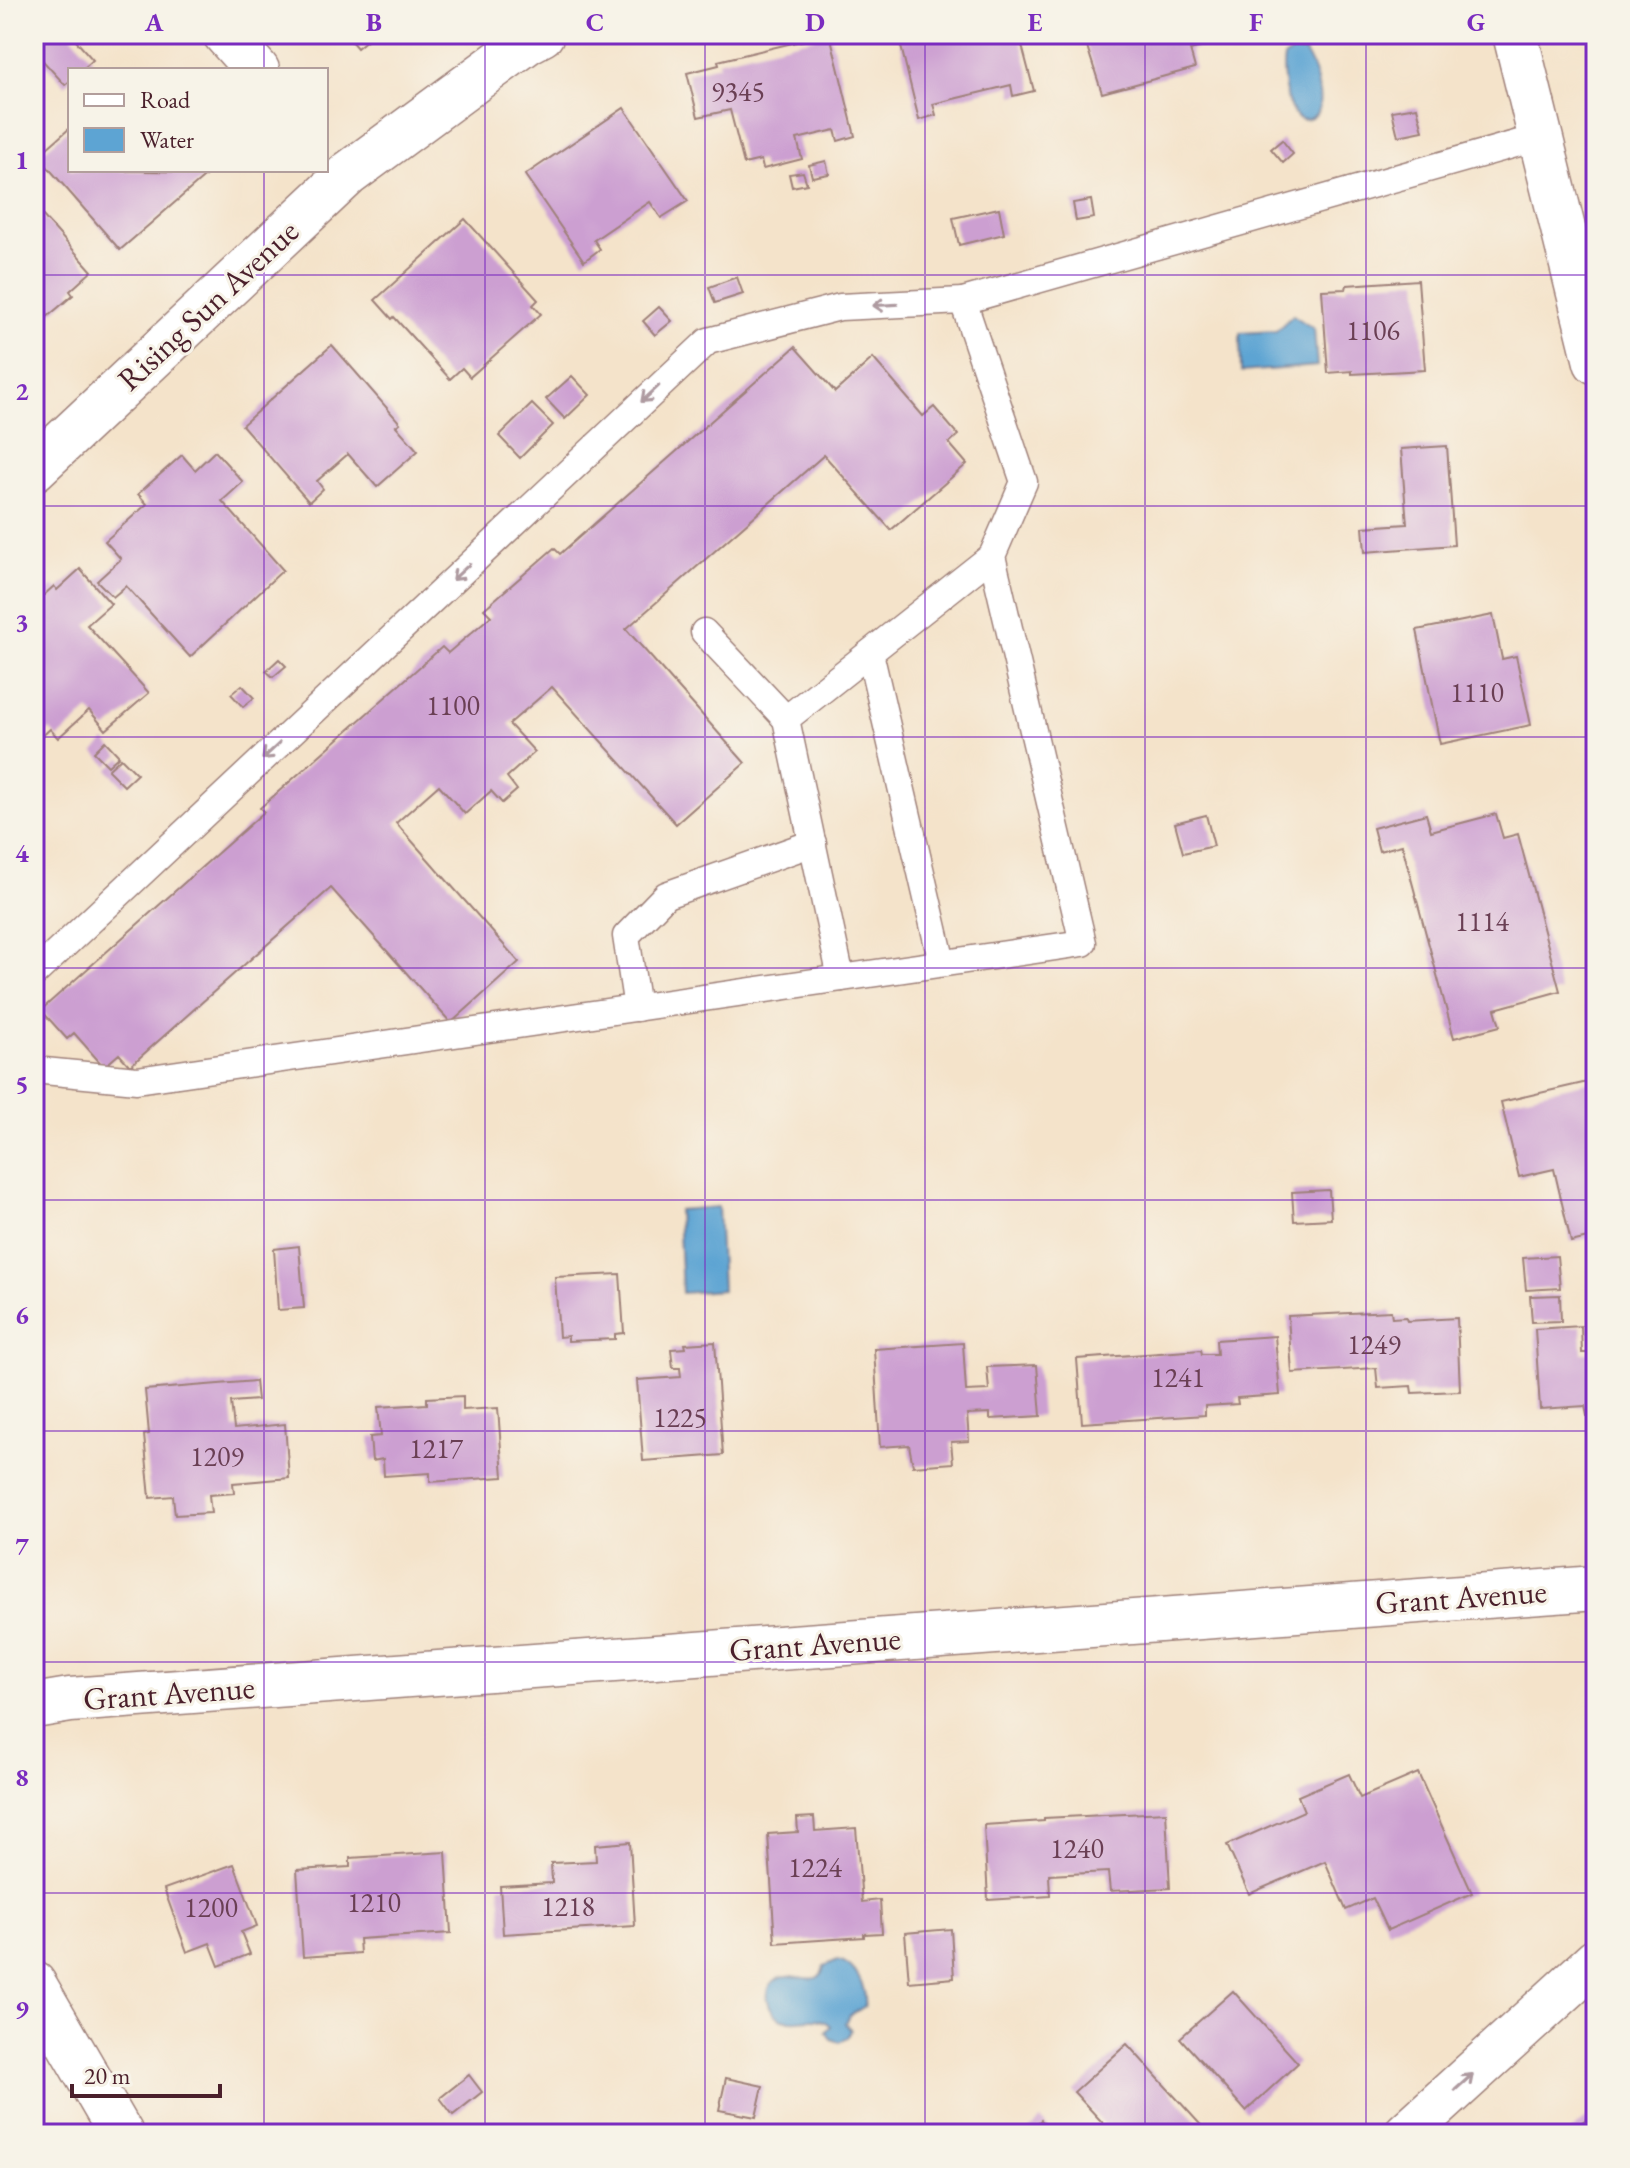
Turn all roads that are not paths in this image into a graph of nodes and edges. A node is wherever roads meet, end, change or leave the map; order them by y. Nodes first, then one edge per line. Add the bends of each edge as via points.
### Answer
1 (225, 34) edge
2 (542, 34) edge
3 (1515, 34) edge
4 (255, 68) edge
5 (1540, 137) junction
6 (337, 162) edge
7 (327, 172) edge
8 (963, 301) junction
9 (1596, 362) edge
10 (34, 469) edge
11 (992, 556) junction
12 (704, 632) dead end
13 (870, 653) junction
14 (786, 719) junction
15 (813, 843) junction
16 (942, 963) junction
17 (34, 974) edge
18 (841, 978) junction
19 (637, 1008) junction
20 (34, 1070) edge
21 (1596, 1588) edge
22 (34, 1706) edge
23 (1596, 1961) edge
24 (34, 1984) edge
25 (121, 2134) edge
26 (1406, 2134) edge

1 - 4 street
2 - 6 street, Rising Sun Avenue
3 - 5 street
5 - 8 lane
5 - 9 street
7 - 10 street, Rising Sun Avenue
8 - 11 lane via 1024,482
8 -> 17 lane via 840,307 708,341
11 - 13 lane
11 - 16 lane via 1083,943
12 - 14 lane
13 - 14 lane
13 - 16 lane
14 - 15 lane
15 - 18 lane
15 - 19 lane via 666,895 626,936
16 - 18 lane
18 - 19 lane
19 - 20 lane via 137,1080
21 - 22 street, Grant Avenue
26 -> 23 street
24 - 25 street

